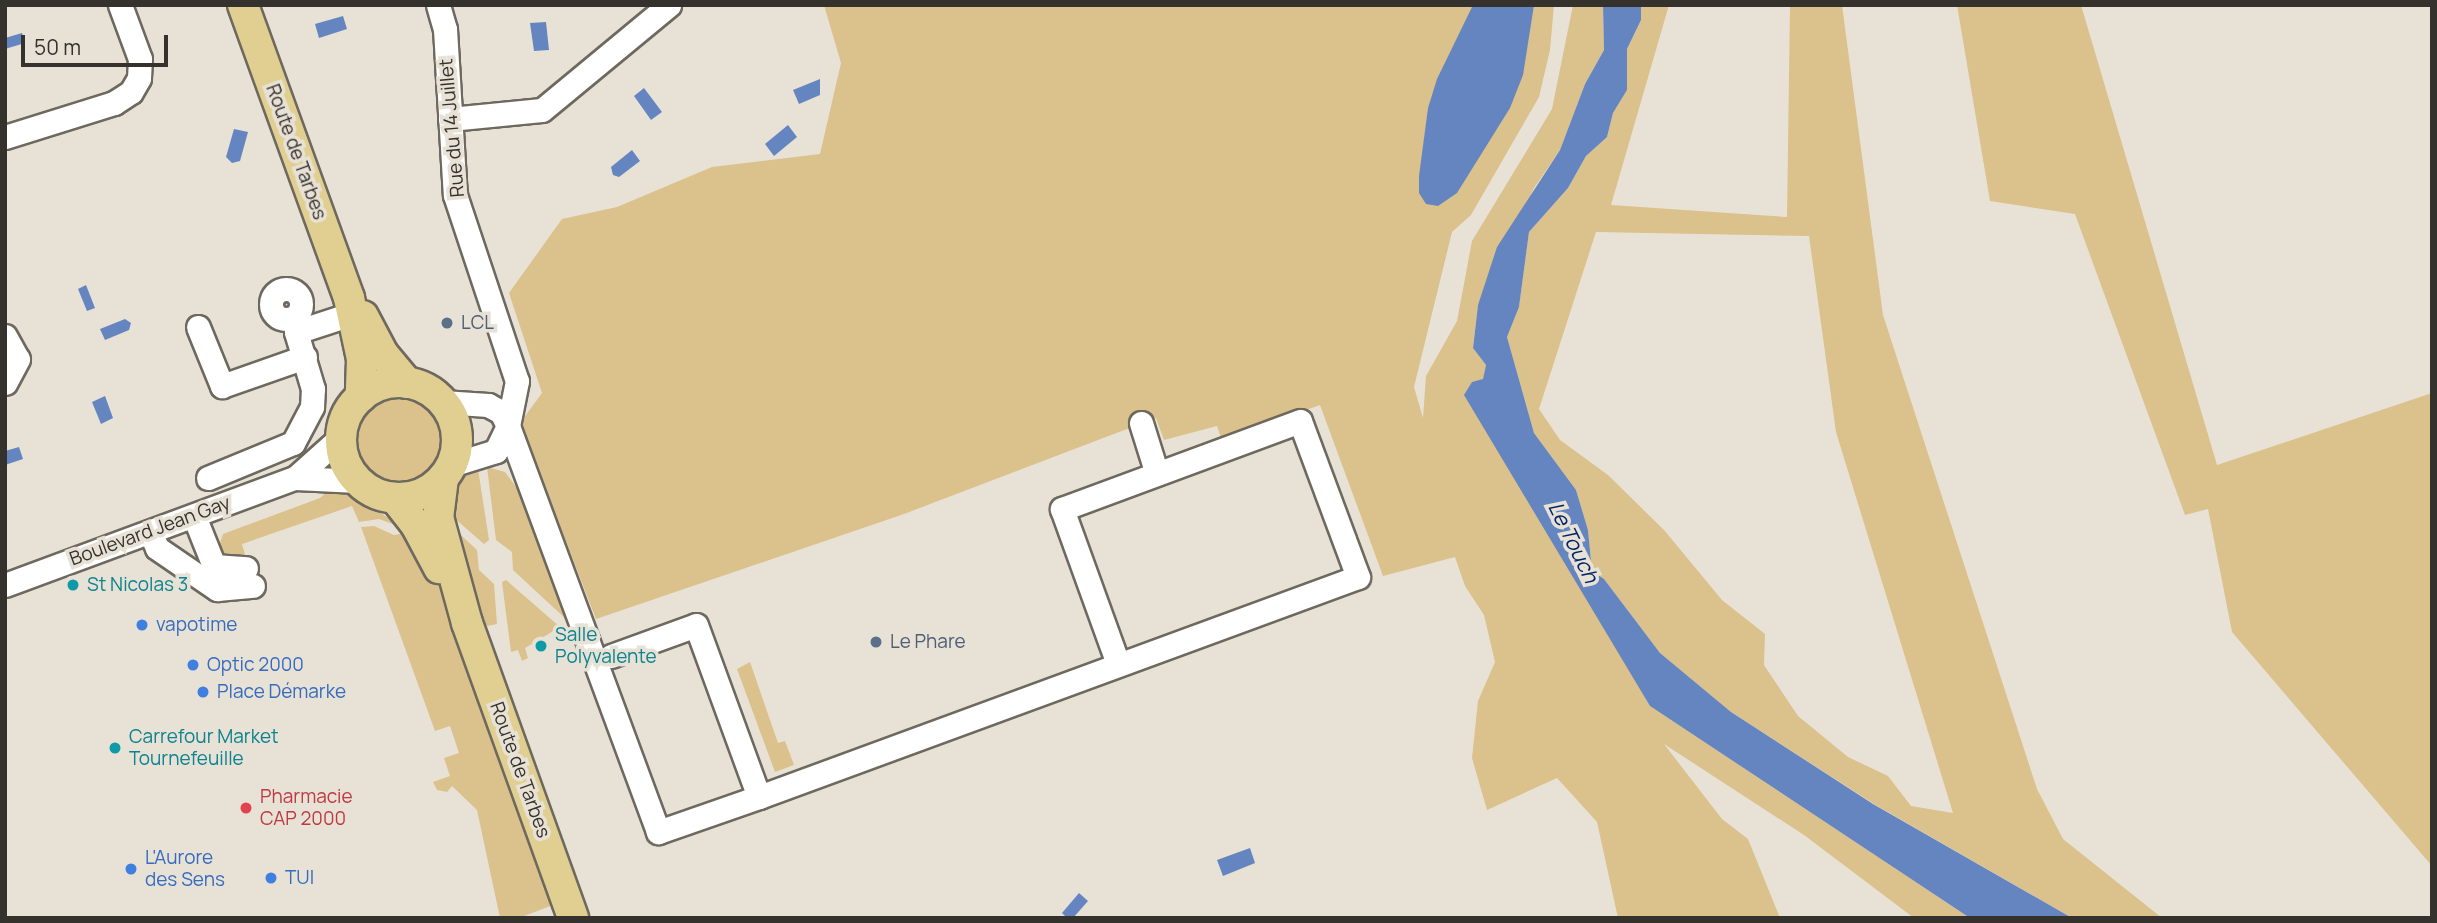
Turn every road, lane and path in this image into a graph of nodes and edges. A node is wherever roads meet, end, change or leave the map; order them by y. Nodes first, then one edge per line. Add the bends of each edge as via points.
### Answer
1 (120, 5) edge
2 (243, 5) edge
3 (438, 5) edge
4 (669, 5) edge
5 (450, 118) junction
6 (5, 136) edge
7 (350, 306) junction
8 (198, 327) dead end
9 (5, 336) edge
10 (305, 357) junction
11 (513, 368) junction
12 (5, 383) edge
13 (407, 383) junction
14 (361, 397) junction
15 (442, 402) junction
16 (488, 405) junction
17 (508, 426) junction
18 (1149, 430) dead end
19 (342, 436) junction
20 (488, 455) junction
21 (247, 464) junction
22 (447, 472) junction
23 (1157, 474) junction
24 (208, 478) dead end
25 (295, 478) junction
26 (524, 478) junction
27 (358, 481) junction
28 (255, 493) junction
29 (395, 498) junction
30 (194, 516) junction
31 (150, 532) junction
32 (5, 585) edge
33 (467, 623) junction
34 (611, 656) dead end
35 (1118, 664) junction
36 (759, 797) junction
37 (573, 918) edge

1 - 6 street via 139,59 139,78 131,92 114,103
2 - 7 main road, Route de Tarbes
3 - 5 street, Rue du 14 Juillet via 445,29
4 - 5 street via 542,110
5 - 11 street, Rue du 14 Juillet via 456,195
7 - 10 street via 293,325
7 - 13 main road, Route de Tarbes
7 - 14 main road, Route de Tarbes via 362,359
8 - 10 street via 222,386
9 - 12 street via 18,359
10 - 21 street via 313,399 298,436 287,448
11 - 16 street via 507,393
11 - 17 street, Rue du 14 Juillet via 517,392
13 - 14 main road via 382,385
13 - 15 main road via 426,389
14 - 19 main road via 348,415
15 - 16 street
15 - 22 main road via 457,436
16 - 17 street via 501,412
17 - 20 street, Rue du 14 Juillet via 502,445
17 - 26 street
18 - 23 street
19 - 25 street, Boulevard Jean Gay
19 - 27 main road via 345,460
20 - 22 street
20 - 26 street
21 - 24 street
21 - 28 street
22 - 29 main road via 421,494
22 - 33 main road, Route de Tarbes via 438,517
23 - 35 street via 1062,509
23 - 35 street via 1300,421 1358,577
25 - 27 street, Boulevard Jean Gay
25 - 28 street, Boulevard Jean Gay
26 - 36 street via 658,832
27 - 29 main road
28 - 30 street, Boulevard Jean Gay
29 - 33 main road, Route de Tarbes via 416,525
30 - 31 street, Boulevard Jean Gay
30 - 31 street via 214,566 249,577 217,589 157,548
31 - 32 street, Boulevard Jean Gay
33 - 37 main road, Route de Tarbes
34 - 36 street via 696,625
35 - 36 street

